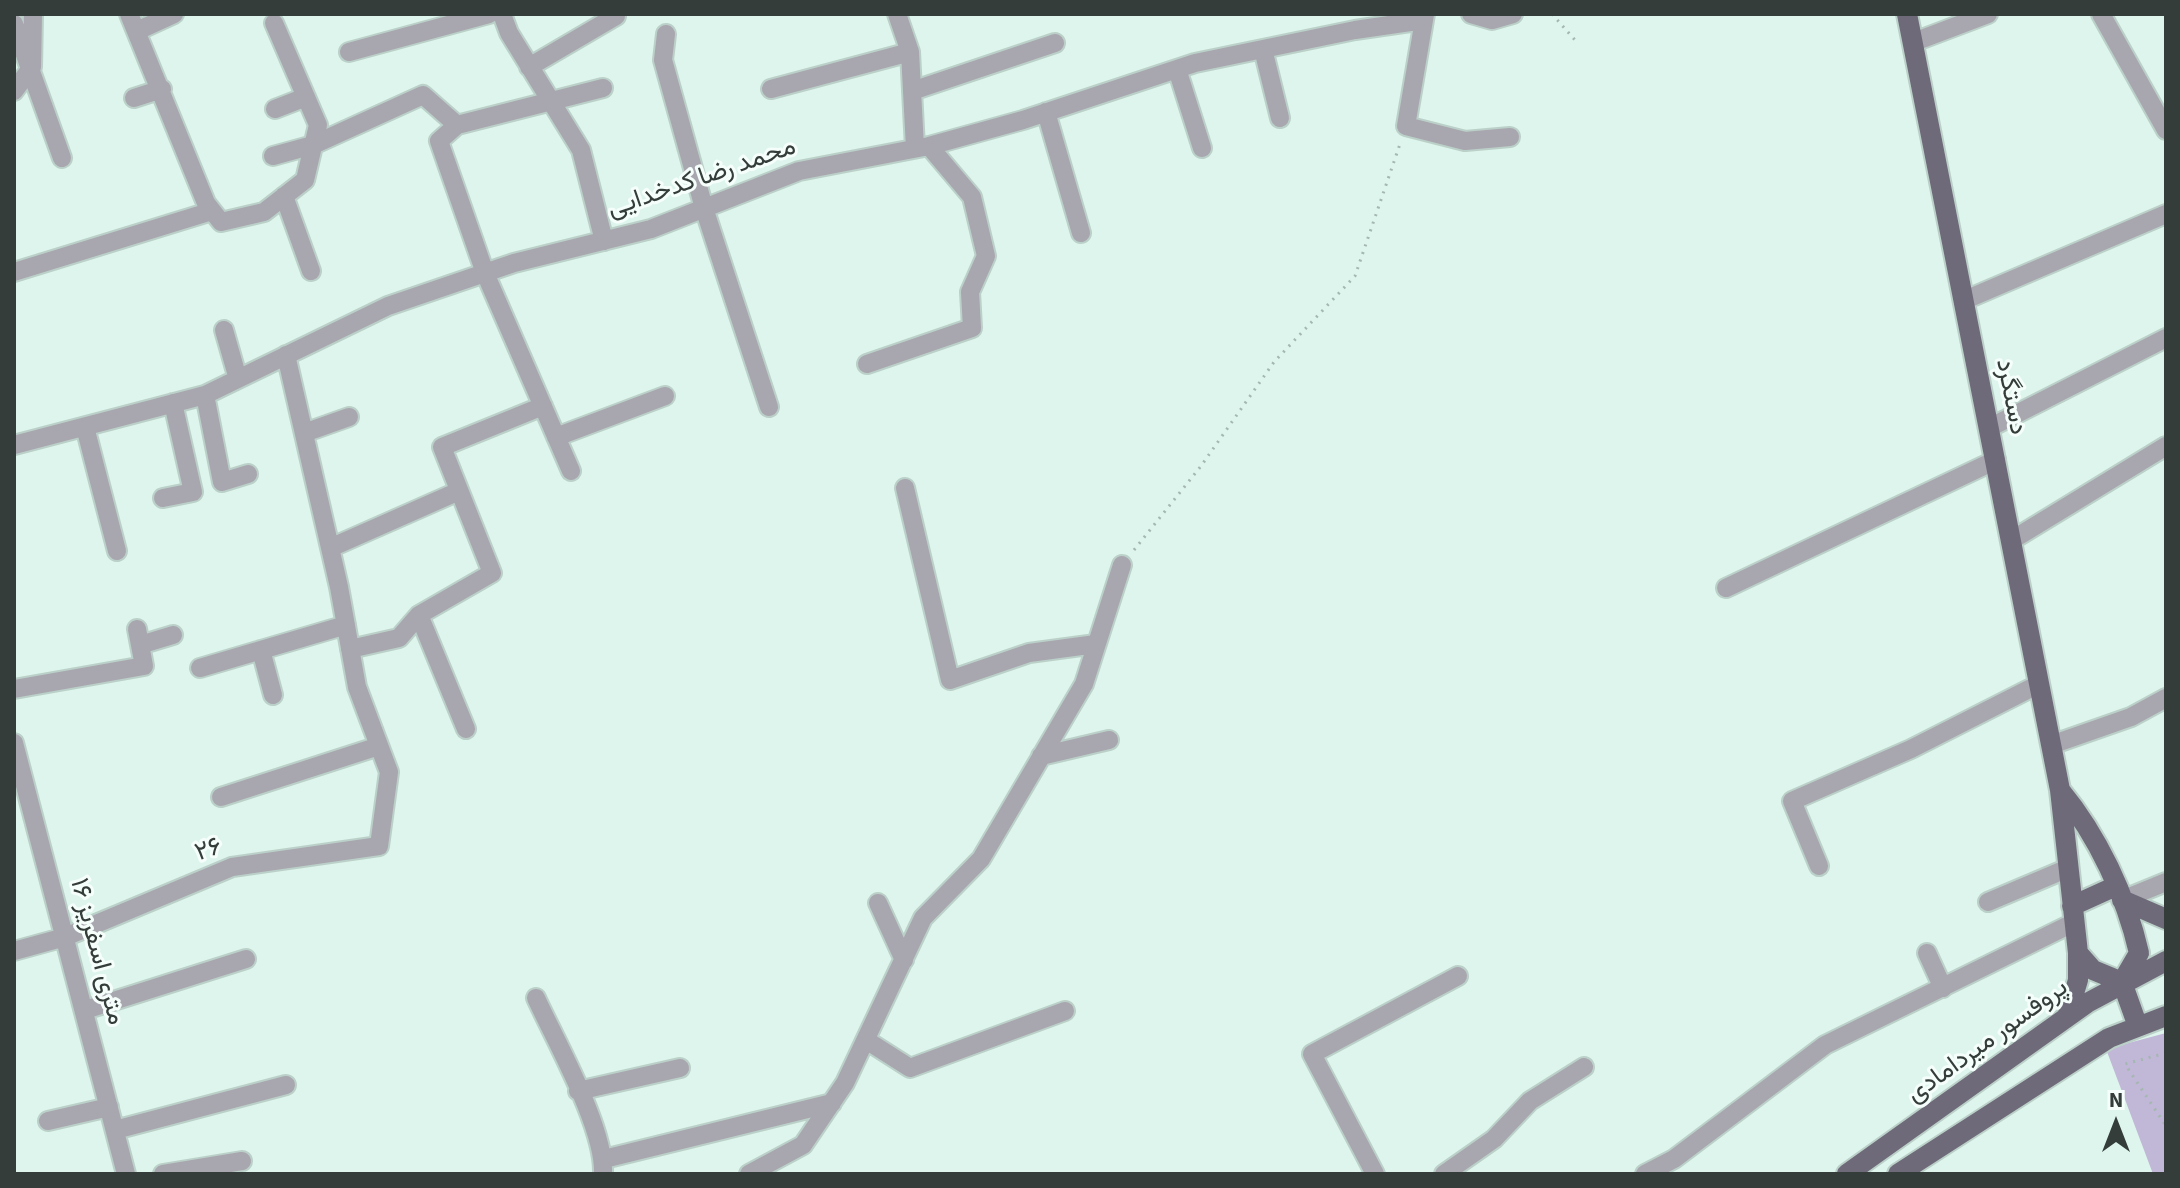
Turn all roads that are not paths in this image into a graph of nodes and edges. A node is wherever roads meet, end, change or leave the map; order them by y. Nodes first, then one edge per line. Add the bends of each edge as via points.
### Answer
1 (33, 14) edge
2 (174, 14) edge
3 (489, 14) edge
4 (502, 14) edge
5 (897, 14) edge
6 (1471, 14) edge
7 (1513, 14) edge
8 (1907, 14) edge
9 (1988, 14) edge
10 (2101, 14) edge
11 (616, 16) edge
12 (1425, 17) edge
13 (133, 23) edge
14 (274, 23) dead end
15 (14, 24) edge
16 (666, 34) dead end
17 (1914, 42) junction
18 (1055, 43) dead end
19 (1263, 49) junction
20 (349, 52) dead end
21 (910, 52) junction
22 (32, 67) junction
23 (529, 67) junction
24 (1177, 69) junction
25 (603, 88) dead end
26 (162, 89) junction
27 (771, 89) dead end
28 (14, 91) edge
29 (912, 91) junction
30 (306, 97) junction
31 (134, 98) dead end
32 (549, 100) junction
33 (275, 109) dead end
34 (1046, 112) junction
35 (1280, 118) dead end
36 (457, 125) junction
37 (2166, 130) edge
38 (1510, 137) dead end
39 (313, 145) junction
40 (922, 147) junction
41 (1202, 148) dead end
42 (273, 156) dead end
43 (62, 158) dead end
44 (284, 196) junction
45 (704, 208) junction
46 (212, 211) junction
47 (2166, 214) edge
48 (1081, 233) dead end
49 (604, 241) junction
50 (311, 271) dead end
51 (14, 272) edge
52 (485, 273) junction
53 (1965, 300) junction
54 (224, 330) dead end
55 (2166, 338) edge
56 (286, 355) junction
57 (867, 364) dead end
58 (238, 379) junction
59 (205, 395) junction
60 (665, 396) dead end
61 (173, 403) junction
62 (543, 406) junction
63 (769, 407) dead end
64 (349, 417) dead end
65 (85, 427) junction
66 (1989, 428) junction
67 (304, 433) junction
68 (556, 437) junction
69 (14, 445) edge
70 (2166, 446) edge
71 (1996, 460) junction
72 (571, 471) dead end
73 (248, 474) dead end
74 (905, 488) dead end
75 (459, 491) junction
76 (163, 498) dead end
77 (2012, 540) junction
78 (330, 548) junction
79 (117, 551) dead end
80 (1122, 565) road end
81 (1726, 588) dead end
82 (419, 615) junction
83 (346, 625) junction
84 (173, 635) dead end
85 (1096, 644) junction
86 (350, 649) junction
87 (261, 650) junction
88 (200, 668) dead end
89 (2039, 684) junction
90 (14, 689) edge
91 (273, 695) dead end
92 (2166, 698) edge
93 (466, 729) dead end
94 (1109, 740) dead end
95 (14, 743) edge
96 (2051, 745) junction
97 (379, 746) junction
98 (1041, 756) junction
99 (2060, 790) junction
100 (221, 797) dead end
101 (1819, 866) dead end
102 (2066, 869) junction
103 (2166, 882) edge
104 (2119, 893) junction
105 (1988, 902) dead end
106 (878, 903) dead end
107 (2072, 914) junction
108 (2166, 919) edge
109 (65, 937) junction
110 (15, 948) edge
111 (1927, 953) dead end
112 (2078, 953) junction
113 (246, 959) dead end
114 (904, 960) junction
115 (2166, 961) edge
116 (1458, 976) dead end
117 (2122, 982) junction
118 (1943, 988) junction
119 (536, 998) dead end
120 (85, 1010) junction
121 (1065, 1011) dead end
122 (2166, 1016) edge
123 (2067, 1017) junction
124 (2137, 1024) junction
125 (866, 1040) junction
126 (1584, 1067) dead end
127 (680, 1068) dead end
128 (286, 1085) dead end
129 (578, 1091) junction
130 (832, 1103) junction
131 (109, 1107) junction
132 (48, 1121) dead end
133 (115, 1130) junction
134 (242, 1161) dead end
135 (604, 1167) edge
136 (126, 1174) edge
137 (163, 1174) edge
138 (749, 1174) edge
139 (1375, 1174) edge
140 (1444, 1174) edge
141 (1645, 1174) edge
142 (1847, 1174) edge
143 (1898, 1174) edge

1 - 22 street
2 - 13 street
3 - 20 street
4 - 23 street
5 - 21 street
6 - 7 street via 1492,20
8 - 17 main road, دستگرد
9 - 17 street
10 - 37 street
11 - 23 street
12 - 19 street, محمد رضا کدخدایی
12 - 38 street via 1406,126 1465,141
13 - 26 street
14 - 30 street
15 - 22 street
16 - 45 street via 663,60
17 - 53 main road, دستگرد
18 - 29 street
19 - 24 street, محمد رضا کدخدایی
19 - 35 street
21 - 27 street
21 - 29 street
22 - 28 street
22 - 43 street
23 - 32 street
24 - 34 street, محمد رضا کدخدایی
24 - 41 street
25 - 32 street
26 - 31 street
26 - 46 street
29 - 40 street
30 - 33 street
30 - 39 street via 318,125
32 - 36 street
32 - 49 street via 581,150
34 - 40 street, محمد رضا کدخدایی
34 - 48 street
36 - 39 street via 423,95
36 - 52 street via 439,141
39 - 42 street
39 - 44 street via 305,180
40 - 45 street, محمد رضا کدخدایی via 799,171
40 - 57 street via 972,197 986,256 970,292 972,328
44 - 46 street via 264,212 221,222
44 - 50 street
45 - 49 street, محمد رضا کدخدایی
45 - 63 street
46 - 51 street
47 - 53 street
49 - 52 street, محمد رضا کدخدایی
52 - 56 street, محمد رضا کدخدایی via 388,306
52 - 62 street
53 - 66 main road, دستگرد
54 - 58 street
55 - 66 street
56 - 58 street, محمد رضا کدخدایی
56 - 67 street
58 - 59 street, محمد رضا کدخدایی
59 - 61 street, محمد رضا کدخدایی
59 - 73 street via 222,482
60 - 68 street
61 - 65 street, محمد رضا کدخدایی
61 - 76 street via 193,492
62 - 68 street
62 - 75 street via 442,447
64 - 67 street
65 - 69 street, محمد رضا کدخدایی
65 - 79 street
66 - 71 main road, دستگرد
67 - 78 street
68 - 72 street
70 - 77 street
71 - 77 main road, دستگرد
71 - 81 street
74 - 85 street via 950,680 1029,653
75 - 78 street
75 - 82 street via 492,573
77 - 89 main road, دستگرد
78 - 83 street
80 - 85 street
82 - 86 street via 399,638
82 - 93 street
83 - 86 street
83 - 87 street
84 - 90 street via 138,637 144,666
85 - 98 street via 1084,684
86 - 97 street via 357,687
87 - 88 street
87 - 91 street
89 - 96 main road, دستگرد
89 - 101 street via 1792,801
92 - 96 street via 2131,717
94 - 98 street
95 - 109 street, ۱۶ متری اسفریز
96 - 99 main road, دستگرد
97 - 100 street
97 - 109 street, ۲۶ via 389,772 379,846 232,867
98 - 114 street via 981,859 923,918
99 - 102 main road, دستگرد
99 - 104 main road, دستگرد via 2078,811
102 - 105 street
102 - 107 main road, دستگرد
103 - 104 street
104 - 107 main road
104 - 108 main road
104 - 117 main road, دستگرد via 2139,953
106 - 114 street
107 - 112 main road, دستگرد
107 - 118 street
109 - 110 street, ۲۶
109 - 120 street, ۱۶ متری اسفریز
111 - 118 street
112 - 117 main road via 2093,970
112 - 123 main road, دستگرد via 2078,980
113 - 120 street
114 - 125 street
115 - 117 main road, پروفسور میردامادی
116 - 139 street via 1312,1054
117 - 123 main road, پروفسور میردامادی
117 - 124 main road
118 - 141 street via 1825,1045 1674,1159
119 - 129 street
120 - 131 street, ۱۶ متری اسفریز
121 - 125 street via 910,1068
122 - 124 main road
123 - 142 main road, پروفسور میردامادی
124 - 143 main road
125 - 130 street
126 - 140 street via 1530,1101 1494,1139
127 - 129 street
128 - 133 street
129 - 135 street
130 - 135 street
130 - 138 street via 803,1145
131 - 132 street
131 - 133 street, ۱۶ متری اسفریز
133 - 136 street, ۱۶ متری اسفریز
134 - 137 street

